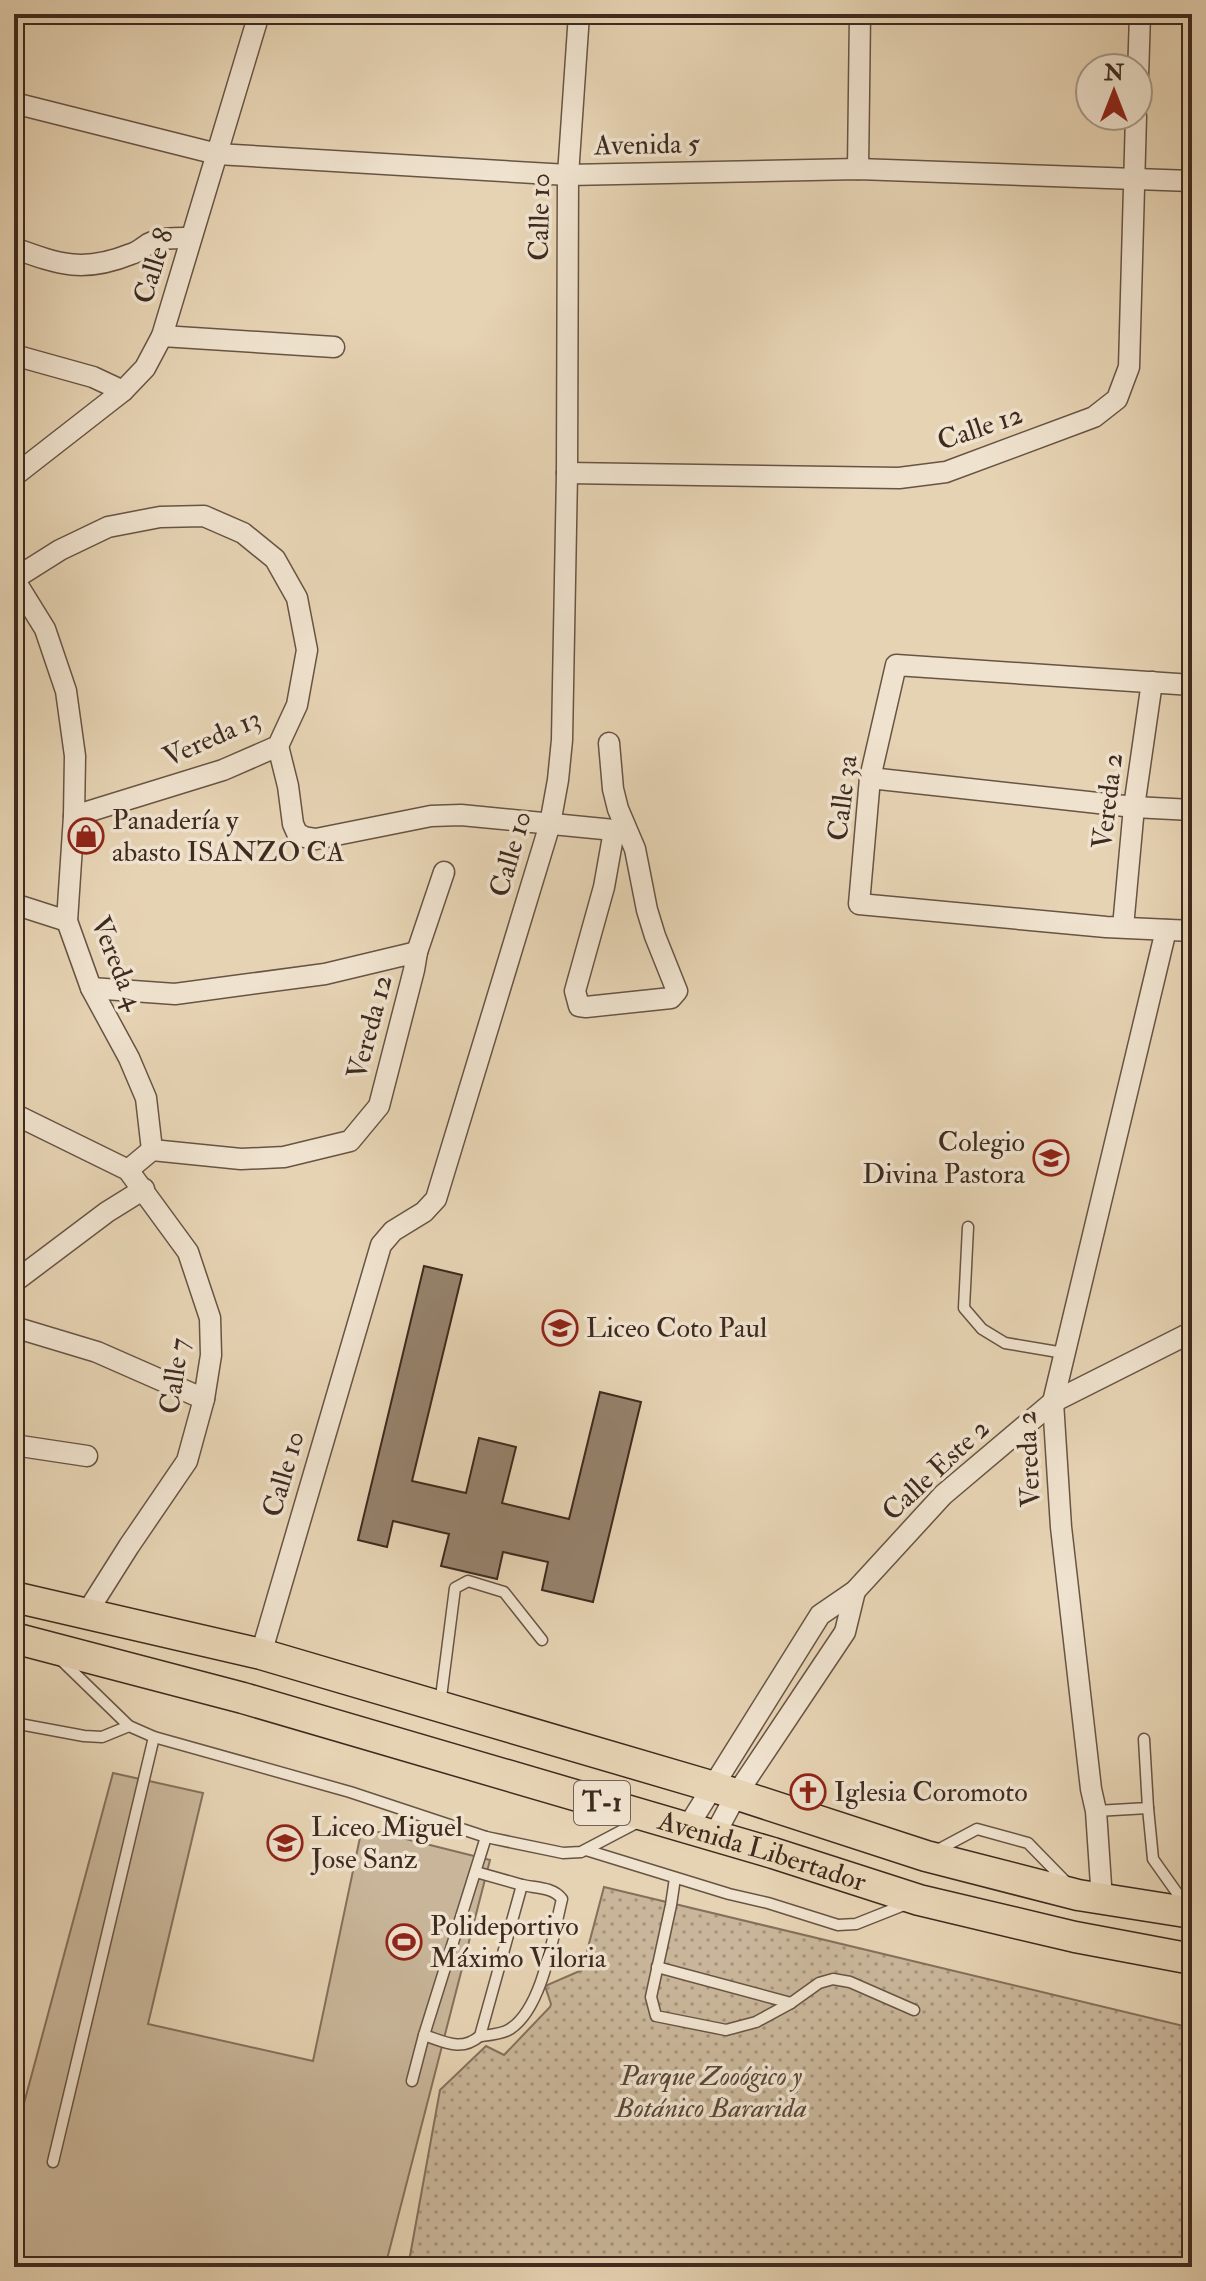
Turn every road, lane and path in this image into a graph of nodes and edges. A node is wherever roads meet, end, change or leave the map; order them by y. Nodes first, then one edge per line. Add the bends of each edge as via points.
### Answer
1 (259, 14) edge
2 (579, 14) edge
3 (860, 14) edge
4 (1140, 14) edge
5 (1139, 52) edge
6 (14, 103) edge
7 (1135, 132) edge
8 (217, 154) junction
9 (858, 169) junction
10 (568, 175) junction
11 (1134, 179) junction
12 (1192, 181) edge
13 (191, 238) junction
14 (14, 248) edge
15 (162, 336) junction
16 (334, 347) dead end
17 (14, 355) edge
18 (123, 391) junction
19 (567, 473) junction
20 (14, 476) edge
21 (14, 579) edge
22 (1152, 682) junction
23 (1192, 685) edge
24 (609, 743) dead end
25 (278, 746) junction
26 (870, 778) junction
27 (1134, 807) junction
28 (1192, 810) edge
29 (74, 816) junction
30 (550, 824) junction
31 (621, 831) junction
32 (444, 872) dead end
33 (14, 904) edge
34 (67, 921) junction
35 (1123, 927) junction
36 (1166, 930) junction
37 (1192, 931) edge
38 (417, 952) junction
39 (91, 988) junction
40 (19, 1121) edge
41 (152, 1150) junction
42 (128, 1170) junction
43 (144, 1189) junction
44 (968, 1227) dead end
45 (14, 1282) edge
46 (14, 1327) edge
47 (1192, 1332) edge
48 (1064, 1353) junction
49 (204, 1399) junction
50 (1053, 1402) junction
51 (14, 1445) edge
52 (87, 1456) dead end
53 (855, 1591) junction
54 (14, 1597) edge
55 (86, 1614) junction
56 (14, 1638) edge
57 (542, 1640) dead end
58 (47, 1646) junction
59 (261, 1654) junction
60 (439, 1707) junction
61 (14, 1723) edge
62 (129, 1726) junction
63 (154, 1737) junction
64 (1144, 1739) dead end
65 (725, 1791) junction
66 (1148, 1808) junction
67 (1096, 1811) junction
68 (649, 1817) junction
69 (701, 1832) junction
70 (486, 1837) junction
71 (586, 1850) junction
72 (476, 1872) junction
73 (675, 1878) junction
74 (522, 1885) junction
75 (1090, 1898) junction
76 (919, 1900) junction
77 (1192, 1913) edge
78 (1192, 1959) edge
79 (657, 1967) junction
80 (791, 2003) junction
81 (914, 2010) dead end
82 (424, 2035) junction
83 (480, 2036) junction
84 (412, 2081) dead end
85 (53, 2162) dead end

1 - 8 street, Calle 8
2 - 10 street, Calle 10
3 - 9 street
4 - 5 street
6 - 8 street, Avenida 5
7 - 11 street, Calle 12
8 - 10 street, Avenida 5
8 - 13 street, Calle 8
9 - 10 street, Avenida 5
9 - 11 street, Avenida 5
10 - 19 street, Calle 10
11 - 12 street, Avenida 5
11 - 19 street, Calle 12 via 1129,367 1117,399 1094,417 946,472 899,478
13 - 14 street via 150,242 96,266 68,265
13 - 15 street, Calle 8
15 - 16 street
15 - 18 street, Calle 8 via 145,368
17 - 18 street
18 - 20 street, Calle 8
19 - 30 street, Calle 10 via 562,740
21 - 25 street, Vereda 13 via 108,527 160,517 204,516 243,533 275,559 297,598 307,650 297,705
21 - 29 street, Vereda 4 via 45,629 66,691 75,756
22 - 23 street, Calle 3a
22 - 26 street, Calle 3a via 896,665
22 - 27 street, Vereda 2
24 - 31 street
25 - 29 street, Vereda 13 via 223,770
25 - 30 street via 293,824 304,837 431,816
26 - 27 street
26 - 35 street, Calle 3a via 859,904
27 - 28 street
27 - 35 street, Vereda 2
29 - 34 street, Vereda 4
30 - 31 street
30 - 59 street, Calle 10 via 436,1199 381,1245
31 - 31 street via 635,849 647,910 677,991 671,998 579,1006 575,991
32 - 38 street
33 - 34 street
34 - 39 street, Vereda 4
35 - 36 street, Calle 3a
36 - 37 street, Calle 3a
36 - 48 street, Vereda 2
38 - 39 street, Vereda 12 via 325,974 175,994
38 - 41 street, Vereda 12 via 379,1106 350,1141 269,1158
39 - 41 street, Vereda 4 via 146,1098
40 - 42 street, Calle 7
41 - 42 street
42 - 43 street, Calle 7
43 - 45 street
43 - 49 street, Calle 7 via 188,1252 210,1318
44 - 48 lane via 964,1308 982,1329 1005,1343
46 - 49 street via 97,1352
47 - 50 street, Calle Este 2
48 - 50 street, Vereda 2
49 - 55 street, Calle 7 via 187,1461
50 - 53 street, Calle Este 2 via 943,1495
50 - 67 street, Vereda 2 via 1061,1527
51 - 52 street
53 - 65 street, Calle Este 2 via 845,1632
53 - 65 street, Calle Este 2 via 820,1615
54 - 55 main road, Avenida Libertador / T-1
55 - 59 main road, Avenida Libertador / T-1
56 - 58 main road, Avenida Libertador / T-1
57 - 60 lane via 504,1592 468,1581 455,1588
58 - 62 lane
58 - 68 main road, Avenida Libertador / T-1
59 - 60 main road, Avenida Libertador / T-1
60 - 65 main road, Avenida Libertador / T-1
61 - 62 lane via 102,1737
62 - 63 lane
63 - 70 lane
63 - 85 lane
64 - 66 lane
65 - 69 street, Calle Este 2
65 - 75 main road, Avenida Libertador / T-1 via 926,1856
66 - 67 lane
66 - 77 lane via 1153,1859
67 - 75 street, Vereda 2
68 - 69 main road, Avenida Libertador / T-1
68 - 71 lane
69 - 76 main road, Avenida Libertador / T-1
70 - 71 lane via 563,1853
70 - 72 lane
71 - 73 lane
72 - 74 lane
72 - 82 lane
73 - 76 lane via 838,1925 856,1924
73 - 79 lane
74 - 83 lane
74 - 83 lane via 550,1890 562,1899 541,1983 530,2008 509,2030
75 - 77 main road, Avenida Libertador / T-1
76 - 78 main road, Avenida Libertador / T-1
79 - 80 lane
79 - 80 lane via 651,1997 656,2016 726,2030 756,2022
80 - 81 lane via 833,1979
82 - 83 lane via 454,2045 471,2044
82 - 84 lane

